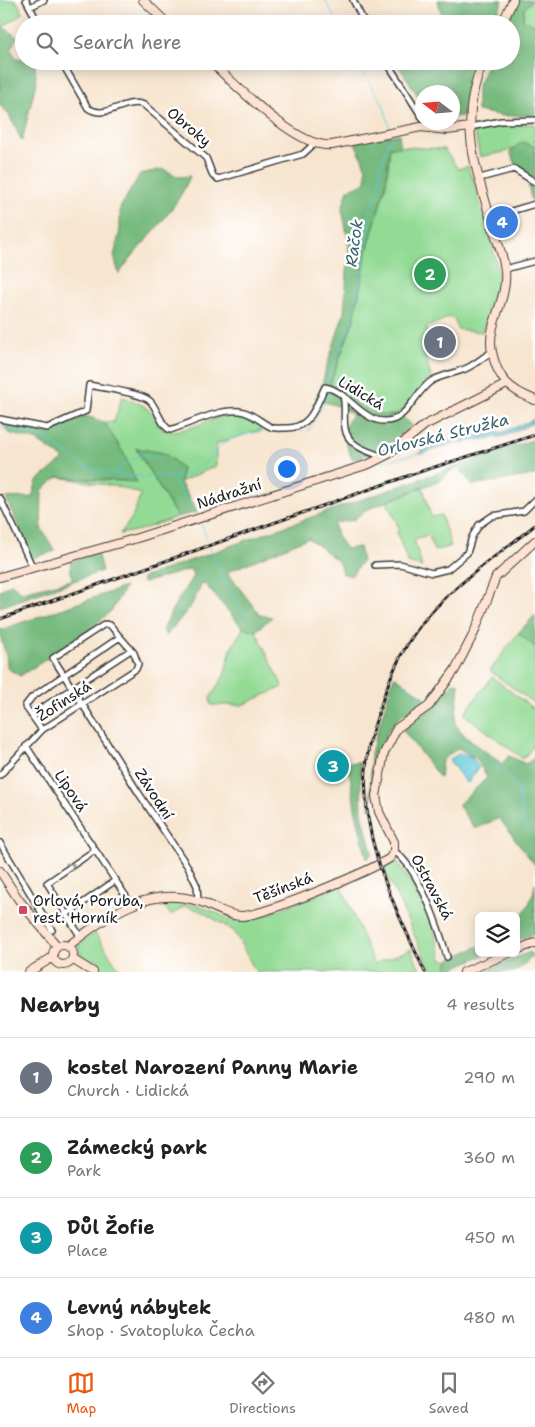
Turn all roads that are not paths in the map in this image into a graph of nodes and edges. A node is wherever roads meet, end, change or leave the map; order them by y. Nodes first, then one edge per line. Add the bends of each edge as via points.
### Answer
1 (26, 0) edge
2 (44, 0) edge
3 (144, 0) edge
4 (353, 0) edge
5 (513, 0) edge
6 (30, 7) junction
7 (35, 15) edge
8 (159, 15) edge
9 (360, 15) edge
10 (506, 15) edge
11 (66, 70) edge
12 (220, 70) edge
13 (392, 70) edge
14 (481, 70) edge
15 (415, 106) edge
16 (535, 120) edge
17 (470, 127) junction
18 (415, 128) edge
19 (460, 128) edge
20 (314, 144) junction
21 (480, 178) junction
22 (535, 182) edge
23 (535, 204) edge
24 (491, 217) junction
25 (535, 261) edge
26 (505, 269) junction
27 (492, 352) junction
28 (507, 384) junction
29 (343, 396) junction
30 (535, 400) edge
31 (0, 419) edge
32 (384, 458) junction
33 (0, 498) edge
34 (535, 500) edge
35 (535, 541) edge
36 (375, 565) dead end
37 (33, 568) junction
38 (0, 577) edge
39 (120, 638) junction
40 (132, 652) junction
41 (65, 676) junction
42 (72, 688) junction
43 (81, 704) junction
44 (31, 715) junction
45 (42, 730) junction
46 (26, 746) junction
47 (0, 774) edge
48 (0, 844) edge
49 (95, 850) junction
50 (394, 851) junction
51 (0, 872) edge
52 (116, 880) junction
53 (198, 901) junction
54 (132, 904) junction
55 (67, 914) junction
56 (52, 930) dead end
57 (80, 936) junction
58 (535, 942) edge
59 (57, 946) junction
60 (68, 946) junction
61 (520, 948) edge
62 (446, 957) dead end
63 (500, 957) edge
64 (53, 958) junction
65 (72, 958) junction
66 (29, 972) edge
67 (93, 972) edge
68 (464, 972) edge

1 - 6 street
2 - 6 street
3 - 8 street
4 - 9 street
5 - 10 street
6 - 7 street
11 - 20 street, Obroky via 93,112 136,102 144,106 206,158 213,176 218,179 303,154
12 - 20 street via 271,116
13 - 15 street
14 - 17 street via 474,88
16 - 17 street via 501,121
17 - 19 street
17 - 21 street via 470,143
18 - 20 street via 327,146
21 - 22 street via 514,169
21 - 24 street
23 - 24 street
24 - 26 street
25 - 26 street
26 - 27 street via 503,301 491,335
27 - 28 street
27 - 29 street, Lidická via 472,366 429,383 398,417 376,420
28 - 30 street via 514,391
28 - 32 street, Nádražní via 419,428
29 - 31 street, Lidická via 329,388 302,426 292,428 272,428 252,414 234,411 170,430 148,399 89,385 86,410 47,428
29 - 32 street via 346,407 344,426 351,439 363,450
32 - 37 street, Nádražní
33 - 37 street
34 - 36 street via 524,511 492,516 479,525 467,553 448,569 432,573 400,564
35 - 50 street, Ostravská via 492,583 474,633 455,670 431,703 397,728 384,753 376,796 379,812 394,842
37 - 38 street, Nádražní
39 - 40 street
39 - 41 street
39 - 41 street, Závodní via 110,625 105,624 53,658
40 - 42 street
40 - 43 street, Žofinská via 138,664 136,669
41 - 42 street, Závodní
41 - 44 street via 32,697 25,706
42 - 43 street, Závodní
42 - 44 street
43 - 45 street, Žofinská
43 - 53 street, Závodní via 188,867 197,886
44 - 45 street
45 - 46 street, Žofinská
46 - 47 street, Žofinská
46 - 49 street, Lipová
48 - 56 street
49 - 52 street, Lipová
55 -> 49 street via 47,883
50 - 53 street, Těšínská via 390,858 379,864 249,915 233,915
50 - 62 street, Ostravská via 403,857 432,910
51 - 59 street
52 - 54 street, Lipová
52 - 55 street
53 - 54 street, Těšínská via 177,897
54 - 57 street, Těšínská via 114,912
55 - 57 street
57 - 60 street, Těšínská
58 - 61 street
59 - 60 street
59 - 64 street
60 - 65 street via 73,953
63 - 68 street
64 - 65 street via 62,965
64 - 66 street
65 - 67 street

